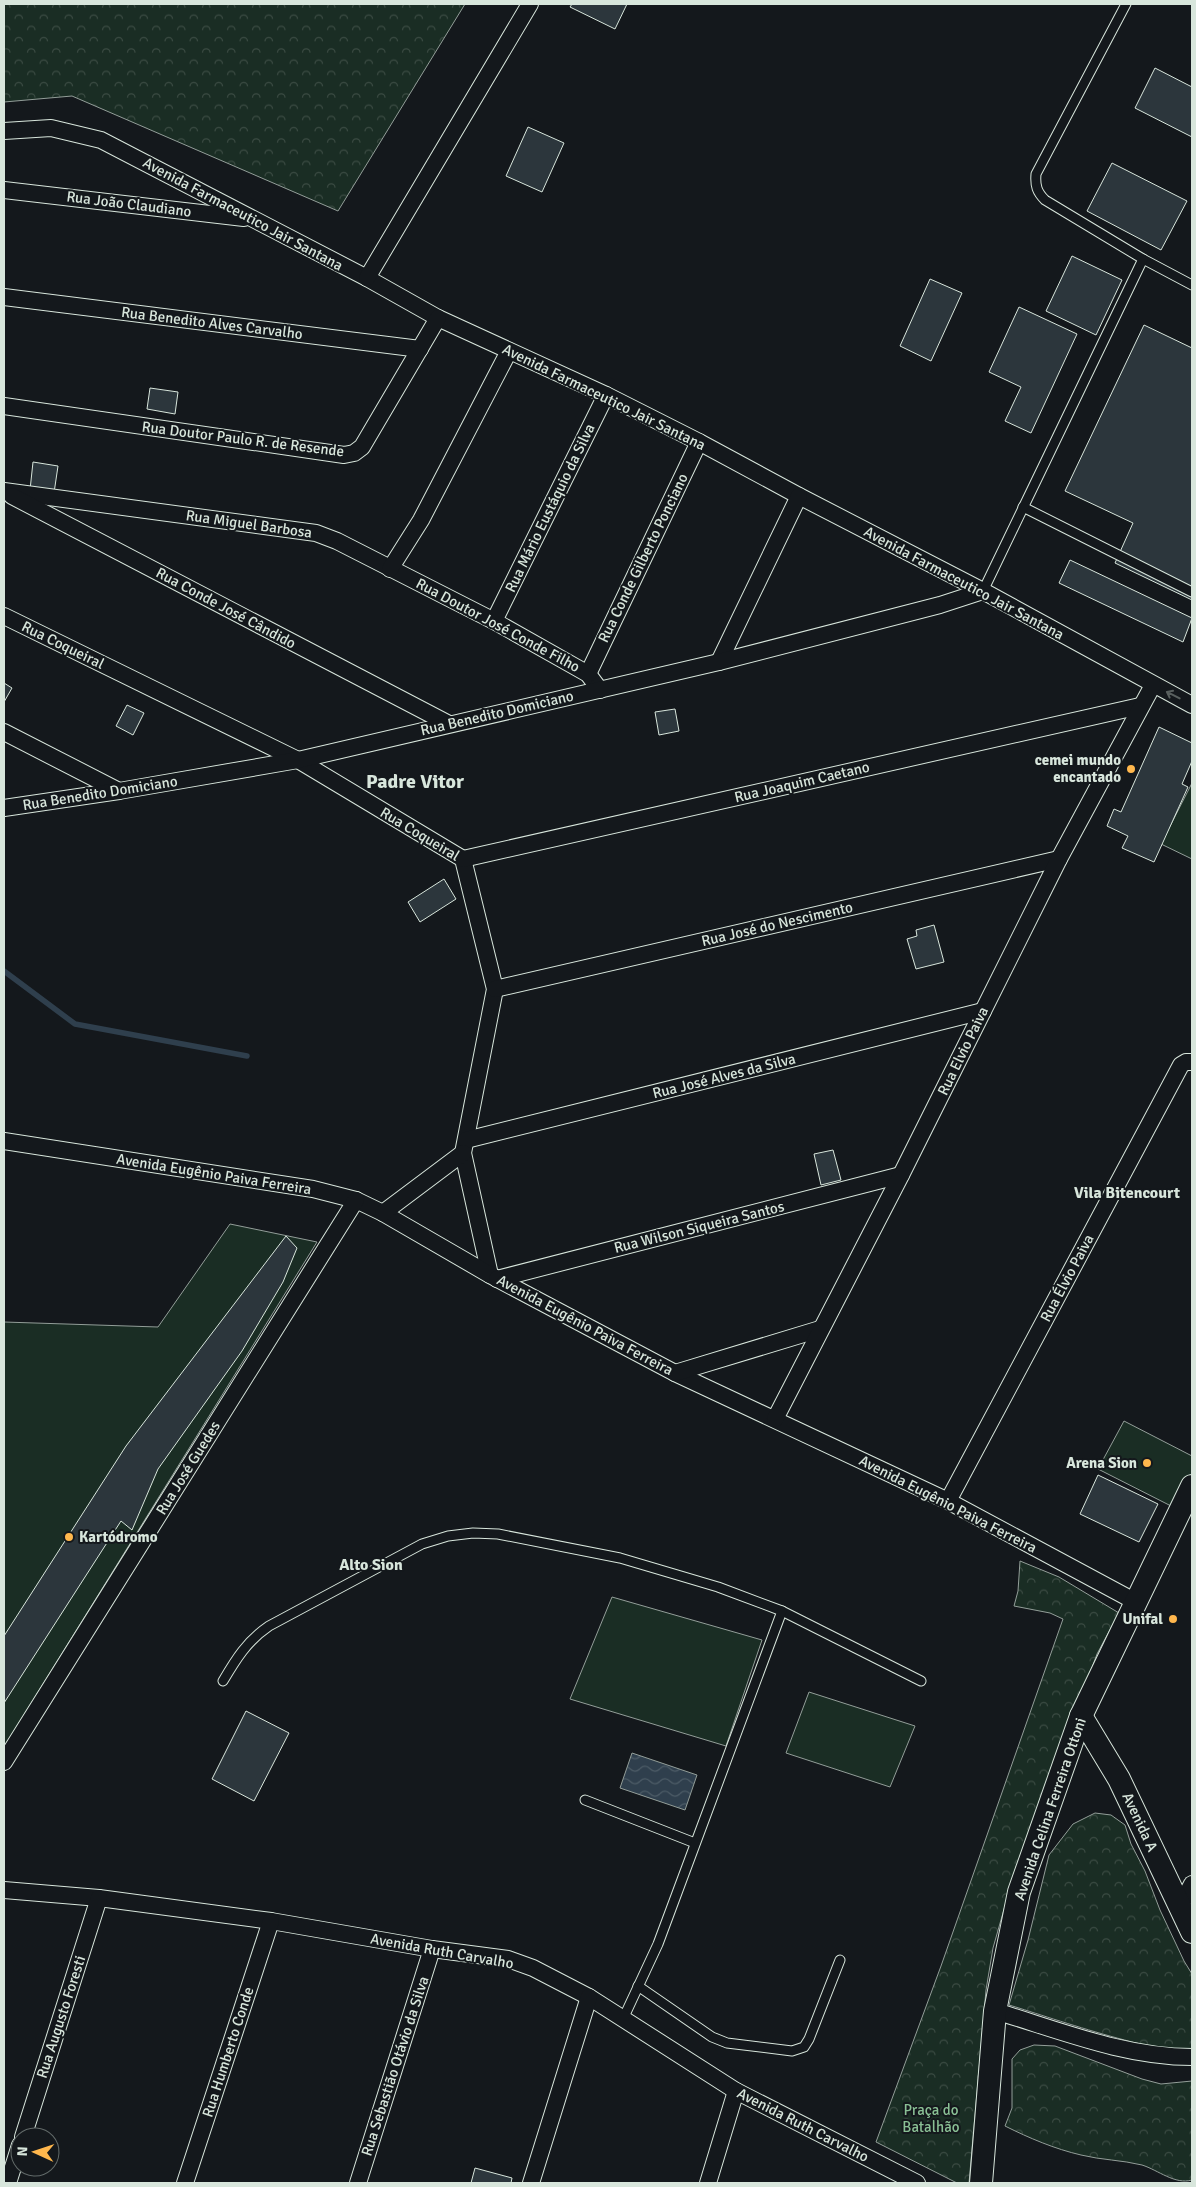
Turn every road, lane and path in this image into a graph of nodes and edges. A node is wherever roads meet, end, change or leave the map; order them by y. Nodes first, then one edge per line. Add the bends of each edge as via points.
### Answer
1 (530, 4) edge
2 (1126, 4) edge
3 (4, 131) edge
4 (4, 190) edge
5 (254, 219) junction
6 (1143, 258) junction
7 (367, 278) junction
8 (1192, 285) edge
9 (4, 297) edge
10 (438, 318) junction
11 (420, 349) junction
12 (509, 351) junction
13 (606, 395) junction
14 (4, 406) edge
15 (699, 442) junction
16 (4, 492) edge
17 (799, 496) junction
18 (1023, 507) junction
19 (390, 569) junction
20 (983, 591) junction
21 (1192, 592) edge
22 (4, 616) edge
23 (494, 621) junction
24 (719, 662) junction
25 (588, 674) junction
26 (1153, 685) junction
27 (600, 690) junction
28 (1192, 705) edge
29 (1140, 706) junction
30 (449, 724) junction
31 (4, 732) edge
32 (298, 760) junction
33 (119, 791) junction
34 (4, 808) edge
35 (463, 859) junction
36 (1059, 859) junction
37 (496, 989) junction
38 (983, 1011) junction
39 (1192, 1062) edge
40 (4, 1142) edge
41 (464, 1147) junction
42 (901, 1175) junction
43 (356, 1200) junction
44 (383, 1213) junction
45 (494, 1277) junction
46 (820, 1329) junction
47 (675, 1373) junction
48 (775, 1419) junction
49 (1192, 1486) edge
50 (948, 1501) junction
51 (1136, 1602) junction
52 (782, 1611) junction
53 (223, 1681) dead end
54 (921, 1681) dead end
55 (1081, 1716) junction
56 (4, 1762) edge
57 (585, 1800) dead end
58 (695, 1843) junction
59 (1192, 1884) edge
60 (4, 1890) edge
61 (99, 1898) junction
62 (1180, 1907) junction
63 (271, 1921) junction
64 (1192, 1932) edge
65 (432, 1949) junction
66 (840, 1960) dead end
67 (638, 1986) junction
68 (589, 1997) junction
69 (995, 2011) junction
70 (623, 2019) junction
71 (1192, 2057) edge
72 (736, 2091) junction
73 (26, 2127) edge
74 (185, 2183) edge
75 (358, 2183) edge
76 (531, 2183) edge
77 (708, 2183) edge
78 (917, 2183) edge
79 (982, 2183) edge

1 - 7 street
2 - 6 lane via 1036,174 1035,184 1045,200
3 - 5 street, Avenida Farmaceutico Jair Santana via 51,128 101,140
4 - 5 street, Rua João Claudiano
5 - 7 street, Avenida Farmaceutico Jair Santana
6 - 8 lane
6 - 18 lane
7 - 10 street, Avenida Farmaceutico Jair Santana
9 - 11 street, Rua Benedito Alves Carvalho
10 - 11 street, Rua Doutor Paulo R. de Resende
10 - 12 street, Avenida Farmaceutico Jair Santana
11 - 14 street, Rua Doutor Paulo R. de Resende via 362,447 344,455
12 - 13 street, Avenida Farmaceutico Jair Santana
12 - 19 street via 421,520
13 - 15 street, Avenida Farmaceutico Jair Santana
13 - 23 street, Rua Mário Eustáquio da Silva
15 - 17 street, Avenida Farmaceutico Jair Santana
15 - 25 street, Rua Conde Gilberto Ponciano
16 - 19 street, Rua Miguel Barbosa via 316,533
16 - 30 street, Rua Conde José Cândido
17 - 20 street, Avenida Farmaceutico Jair Santana
17 - 24 street
18 - 20 lane
18 - 21 lane
19 - 23 street, Rua Doutor José Conde Filho
20 - 24 street, Rua Benedito Domiciano
20 - 26 street, Avenida Farmaceutico Jair Santana
22 - 32 street, Rua Coqueiral
23 - 25 street, Rua Doutor José Conde Filho
24 - 27 street, Rua Benedito Domiciano
25 - 27 street, Rua Doutor José Conde Filho
28 -> 26 street, Avenida Farmaceutico Jair Santana
26 - 29 street, Rua Elvio Paiva
27 - 30 street, Rua Benedito Domiciano
29 - 35 street, Rua Joaquim Caetano
29 - 36 street, Rua Elvio Paiva
30 - 32 street, Rua Benedito Domiciano
31 - 33 street
32 - 33 street, Rua Benedito Domiciano
32 - 35 street, Rua Coqueiral
33 - 34 street, Rua Benedito Domiciano
35 - 37 street, Rua Coqueiral
36 - 37 street, Rua José do Nescimento
36 - 38 street, Rua Elvio Paiva
37 - 41 street, Rua Coqueiral
38 - 41 street, Rua José Alves da Silva
38 - 42 street, Rua Elvio Paiva
39 - 50 street, Rua Élvio Paiva via 1181,1066
40 - 43 street, Avenida Eugênio Paiva Ferreira via 313,1188
41 - 44 street
41 - 45 street, Rua Coqueiral
42 - 45 street, Rua Wilson Siqueira Santos
42 - 46 street, Rua Elvio Paiva
43 - 44 street, Avenida Eugênio Paiva Ferreira
43 - 56 street, Rua José Guedes
44 - 45 street, Avenida Eugênio Paiva Ferreira
45 - 47 street, Avenida Eugênio Paiva Ferreira
46 - 47 street
46 - 48 street, Rua Elvio Paiva
47 - 48 street, Avenida Eugênio Paiva Ferreira
48 - 50 street, Avenida Eugênio Paiva Ferreira
49 - 51 street, Avenida Celina Ferreira Ottoni
50 - 51 street, Avenida Eugênio Paiva Ferreira
51 - 55 street, Avenida Celina Ferreira Ottoni
52 - 53 lane via 718,1587 620,1558 498,1534 448,1536 422,1544 269,1626 240,1652
52 - 54 lane
52 - 58 lane
55 - 62 street, Avenida A via 1120,1779
55 - 69 street, Avenida Celina Ferreira Ottoni via 1018,1892
57 - 58 lane
58 - 67 lane via 658,1944
59 - 62 street
60 - 61 street, Avenida Ruth Carvalho
61 - 63 street, Avenida Ruth Carvalho
61 - 73 street, Rua Augusto Foresti
62 - 64 street, Avenida A
63 - 65 street, Avenida Ruth Carvalho
63 - 74 street, Rua Humberto Conde
65 - 68 street, Avenida Ruth Carvalho via 508,1959
65 - 75 street, Rua Sebastião Otávio da Silva
66 - 67 lane via 809,2039 804,2046 792,2052 746,2047 712,2037
67 - 70 lane
68 - 70 street, Avenida Ruth Carvalho
68 - 76 street
69 - 71 street via 1120,2049 1165,2057
69 - 79 street, Avenida Celina Ferreira Ottoni
70 - 72 street, Avenida Ruth Carvalho
72 - 77 street
72 - 78 street, Avenida Ruth Carvalho

